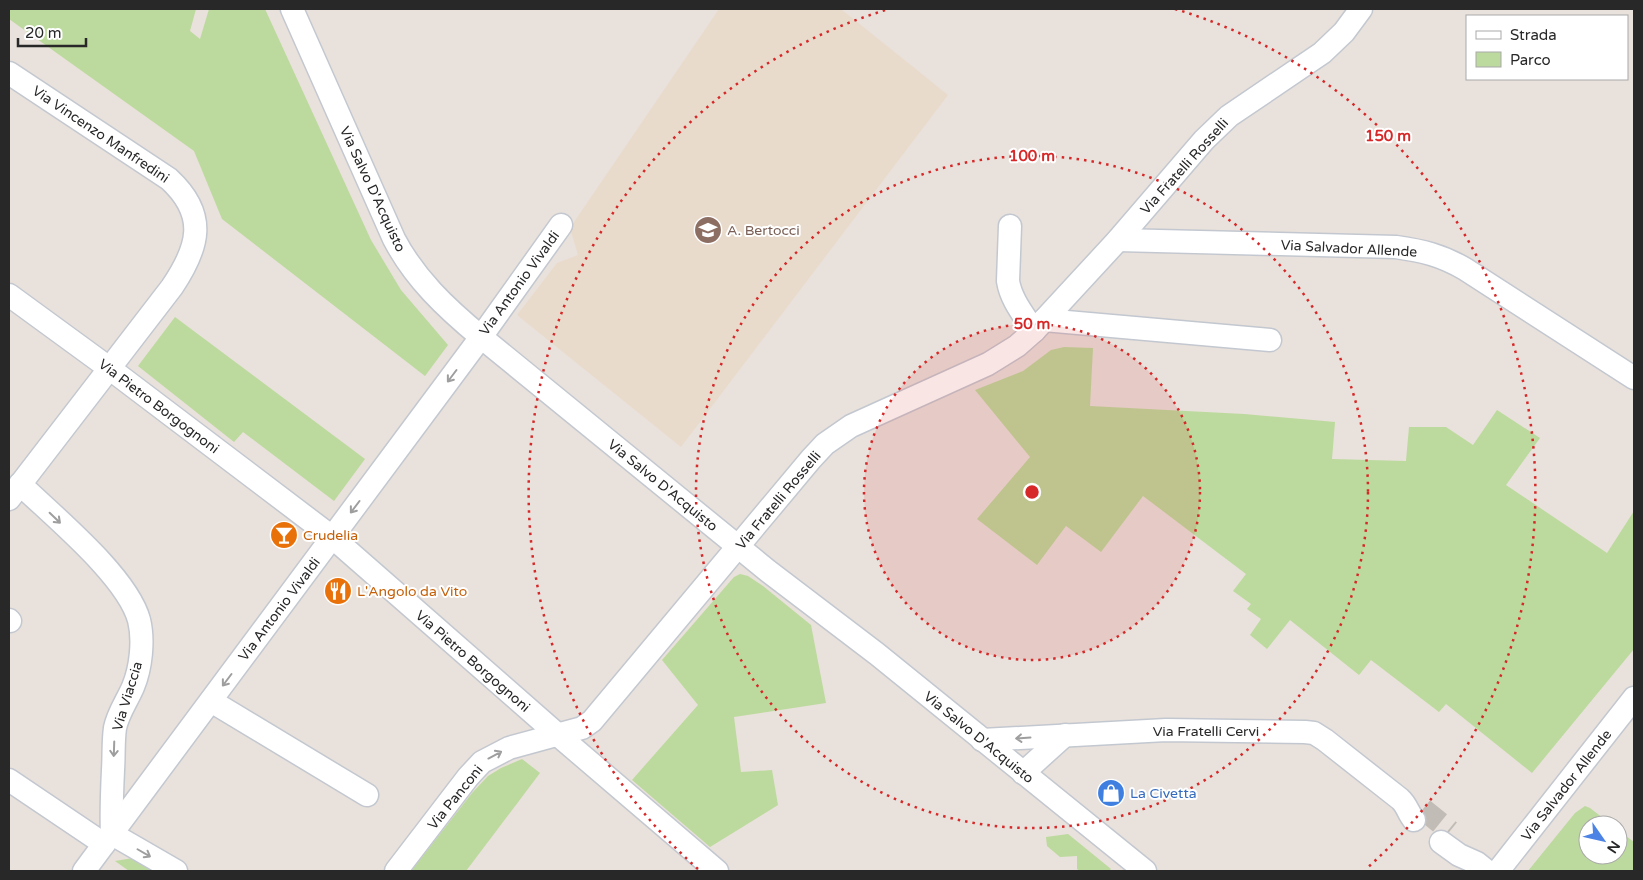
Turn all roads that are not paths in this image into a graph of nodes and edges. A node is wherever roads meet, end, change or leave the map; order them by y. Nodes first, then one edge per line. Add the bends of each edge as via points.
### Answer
1 (292, 9) edge
2 (1361, 9) edge
3 (9, 72) edge
4 (561, 225) dead end
5 (1010, 226) dead end
6 (1118, 240) junction
7 (9, 295) edge
8 (1039, 325) junction
9 (481, 337) junction
10 (1270, 340) dead end
11 (110, 368) junction
12 (1634, 378) edge
13 (14, 491) edge
14 (332, 537) junction
15 (738, 547) junction
16 (1634, 698) edge
17 (211, 701) junction
18 (558, 735) junction
19 (1065, 735) junction
20 (982, 740) junction
21 (1022, 773) junction
22 (9, 780) edge
23 (367, 795) dead end
24 (1414, 811) tunnel mouth
25 (1446, 837) tunnel mouth
26 (108, 839) junction
27 (1482, 867) edge
28 (84, 871) edge
29 (176, 871) edge
30 (396, 871) edge
31 (717, 871) edge
32 (1145, 871) edge
33 (1498, 871) edge

1 - 9 street, Via Salvo D'Acquisto via 403,256 423,284
2 - 6 street, Via Fratelli Rosselli via 1344,32 1322,53 1229,116
3 - 11 street, Via Vincenzo Manfredini via 160,172 178,187 193,210 196,222 194,240 183,270
4 - 9 street, Via Antonio Vivaldi
5 - 8 street via 1009,289
6 - 8 street, Via Fratelli Rosselli
6 - 12 street, Via Salvador Allende via 1396,247 1428,252 1465,269
7 - 11 street, Via Pietro Borgognoni
8 - 10 street
8 - 15 street, Via Fratelli Rosselli via 1003,356 838,434 811,458
9 -> 14 street, Via Antonio Vivaldi
9 - 15 street, Via Salvo D'Acquisto
11 - 13 street, Via Vincenzo Manfredini
11 - 14 street, Via Pietro Borgognoni
13 -> 26 street, Via Viaccia via 90,551 126,594 138,619 141,632 138,672 115,730
14 -> 17 street, Via Antonio Vivaldi
14 - 18 street, Via Pietro Borgognoni
15 - 18 street, Via Fratelli Rosselli via 592,721 582,728
15 - 20 street, Via Salvo D'Acquisto
16 - 33 street, Via Salvador Allende
17 - 23 street
17 - 26 street, Via Antonio Vivaldi
30 -> 18 street, Via Panconi via 482,762 509,748
18 - 31 street, Via Pietro Borgognoni
19 -> 20 street, Via Fratelli Cervi
19 - 21 street
19 - 24 street, Via Fratelli Cervi via 1166,730 1314,733
20 - 21 street, Via Salvo D'Acquisto
21 - 32 street, Via Salvo D'Acquisto
22 - 26 street
25 - 27 street via 1459,855
26 - 28 street, Via Antonio Vivaldi
26 -> 29 street

